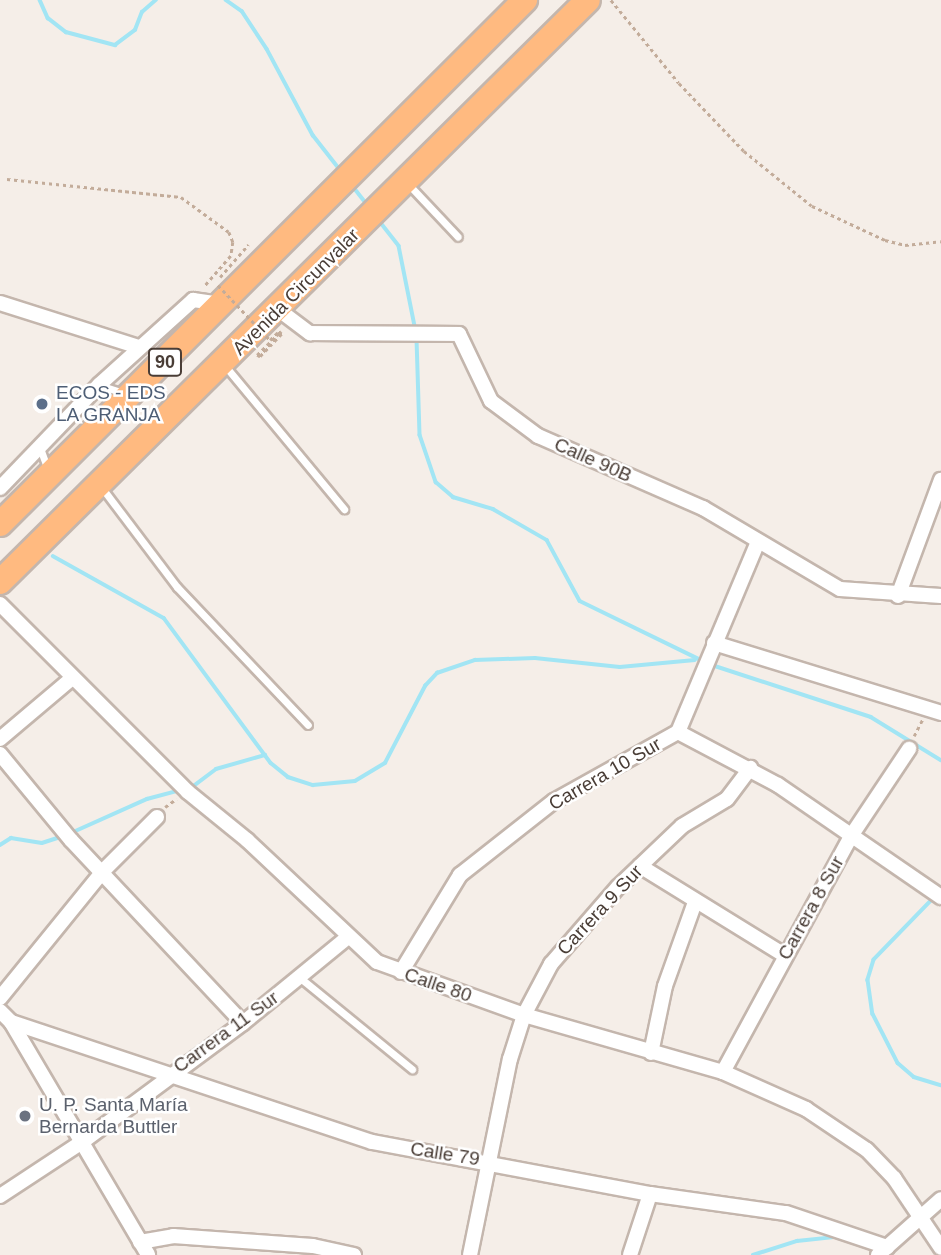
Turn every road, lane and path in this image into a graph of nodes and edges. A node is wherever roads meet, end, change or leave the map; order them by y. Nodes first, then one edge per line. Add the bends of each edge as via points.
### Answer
1 (588, 0) edge
2 (611, 0) edge
3 (521, 2) edge
4 (7, 179) dead end
5 (401, 188) junction
6 (458, 237) dead end
7 (941, 241) edge
8 (248, 245) dead end
9 (221, 295) junction
10 (196, 300) junction
11 (0, 303) edge
12 (279, 310) junction
13 (139, 347) junction
14 (262, 354) dead end
15 (223, 364) junction
16 (99, 386) junction
17 (131, 395) junction
18 (40, 448) junction
19 (50, 475) junction
20 (941, 480) edge
21 (100, 484) junction
22 (0, 488) edge
23 (936, 504) edge
24 (345, 509) dead end
25 (0, 524) edge
26 (758, 542) junction
27 (0, 582) edge
28 (898, 596) junction
29 (941, 596) edge
30 (0, 604) edge
31 (712, 648) junction
32 (71, 679) junction
33 (941, 713) edge
34 (921, 721) dead end
35 (308, 725) dead end
36 (678, 732) junction
37 (0, 739) edge
38 (909, 749) joint
39 (0, 754) edge
40 (750, 768) junction
41 (185, 788) junction
42 (157, 817) joint
43 (851, 836) junction
44 (640, 866) junction
45 (104, 870) junction
46 (941, 897) edge
47 (695, 902) junction
48 (348, 937) junction
49 (785, 955) junction
50 (401, 972) junction
51 (299, 977) junction
52 (0, 998) edge
53 (0, 1011) edge
54 (524, 1015) junction
55 (11, 1022) junction
56 (243, 1023) junction
57 (652, 1053) junction
58 (412, 1069) dead end
59 (723, 1072) junction
60 (169, 1074) junction
61 (82, 1142) junction
62 (486, 1161) junction
63 (650, 1194) junction
64 (0, 1196) edge
65 (941, 1199) edge
66 (922, 1218) junction
67 (941, 1248) edge
68 (144, 1249) edge
69 (883, 1251) edge
70 (354, 1255) edge
71 (470, 1255) edge
72 (631, 1255) edge

1 - 5 highway, Avenida Circunvalar / 90
2 - 7 path via 679,83 744,151 812,205 885,240 905,245
3 - 9 highway, 90 via 329,198
4 - 10 path via 169,194 206,213 229,232 233,242 231,256
5 - 6 lane
5 - 12 highway, Avenida Circunvalar / 90
8 - 10 path
9 - 10 street
9 - 14 path, bridge via 270,340 279,331 282,334 260,357 257,355 279,333
9 - 17 highway, 90
10 - 13 street
11 - 13 street
12 - 15 highway, Avenida Circunvalar / 90
12 - 26 street, Calle 90B via 310,334 459,334 491,401 512,419 538,436 703,508
13 - 16 street
15 - 21 highway, Avenida Circunvalar / 90
15 - 24 lane
16 - 17 lane
16 - 18 street
17 - 19 highway, 90
18 - 19 lane
18 - 22 street
19 - 25 highway, 90
20 - 23 street
21 - 27 highway, Avenida Circunvalar / 90
21 - 35 lane via 177,587
23 - 28 street
26 - 28 street, Calle 90B via 839,589
26 - 31 street, Carrera 10 Sur
28 - 29 street, Calle 90B
30 - 32 street, Calle 80
31 - 33 street
31 - 36 street, Carrera 10 Sur
32 - 37 street
32 - 41 street, Calle 80
34 - 38 path
36 - 40 street
36 - 50 street, Carrera 10 Sur via 554,801 460,875
38 - 43 street, Carrera 8 Sur
39 - 45 street via 68,836
40 - 43 street
40 - 44 street, Carrera 9 Sur via 726,799 682,826
41 - 42 path
41 - 48 street, Calle 80
42 - 45 street
43 - 46 street
43 - 49 street, Carrera 8 Sur
44 - 47 street
44 - 54 street, Carrera 9 Sur via 566,943
45 - 52 street
45 - 56 street
47 - 49 street
47 - 57 street via 665,986
48 - 50 street, Calle 80 via 377,962
48 - 51 street, Carrera 11 Sur
49 - 59 street, Carrera 8 Sur
50 - 54 street, Calle 80
51 - 56 street, Carrera 11 Sur
51 - 58 lane
53 - 55 street
54 - 57 street, Calle 80
54 - 62 street, Carrera 9 Sur
55 - 60 street, Calle 79
55 - 61 street
56 - 60 street, Carrera 11 Sur
57 - 59 street, Calle 80
59 - 66 street, Calle 80 via 784,1098 848,1134 894,1178
60 - 61 street, Carrera 11 Sur
60 - 62 street, Calle 79 via 372,1142
61 - 64 street, Carrera 11 Sur
61 - 68 street
62 - 63 street, Calle 79
62 - 71 street, Carrera 9 Sur
63 - 69 street, Calle 79 via 786,1213
63 - 72 street
65 - 66 street
66 - 67 street, Calle 80
66 - 69 street
68 - 70 street via 173,1236 313,1246

